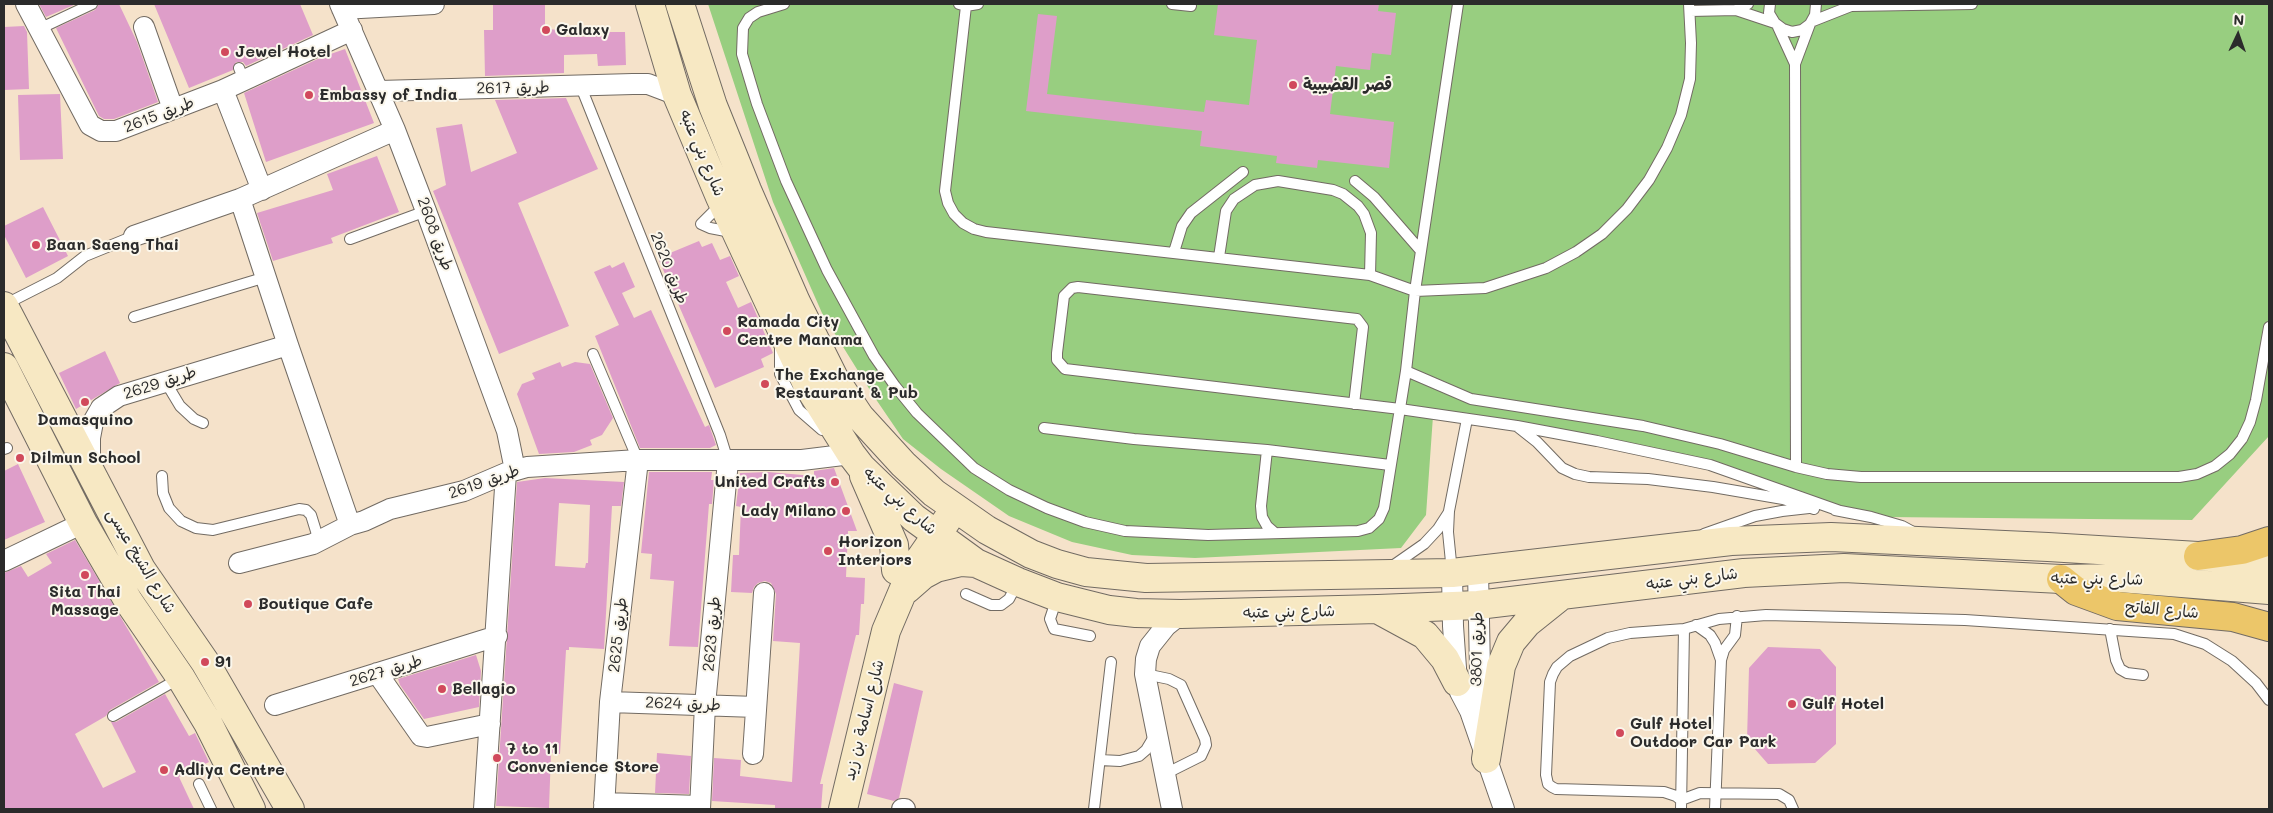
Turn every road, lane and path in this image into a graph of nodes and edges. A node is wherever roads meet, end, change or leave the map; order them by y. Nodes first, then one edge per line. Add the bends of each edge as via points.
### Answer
1 (26, 4) edge
2 (92, 4) edge
3 (434, 4) edge
4 (680, 4) edge
5 (784, 4) edge
6 (978, 4) edge
7 (1172, 4) edge
8 (1458, 4) edge
9 (1748, 4) edge
10 (1770, 4) edge
11 (1816, 4) edge
12 (1972, 4) edge
13 (962, 5) edge
14 (1848, 5) edge
15 (341, 6) edge
16 (1192, 6) dead end
17 (646, 8) edge
18 (1690, 8) edge
19 (1736, 10) junction
20 (1811, 23) junction
21 (1776, 25) junction
22 (144, 27) dead end
23 (39, 29) junction
24 (352, 30) junction
25 (665, 57) junction
26 (1795, 64) junction
27 (640, 84) junction
28 (581, 87) junction
29 (223, 90) junction
30 (379, 91) junction
31 (677, 94) junction
32 (173, 109) junction
33 (395, 130) junction
34 (1243, 172) dead end
35 (1355, 181) dead end
36 (262, 190) junction
37 (240, 199) junction
38 (426, 211) junction
39 (134, 236) joint
40 (350, 239) dead end
41 (1421, 251) junction
42 (1174, 252) junction
43 (1219, 257) junction
44 (1370, 275) junction
45 (266, 277) junction
46 (1415, 291) junction
47 (4, 305) edge
48 (134, 317) dead end
49 (2269, 326) edge
50 (288, 345) junction
51 (593, 354) dead end
52 (4, 368) edge
53 (1406, 371) junction
54 (164, 381) junction
55 (1354, 404) junction
56 (1400, 409) junction
57 (1467, 419) junction
58 (203, 423) dead end
59 (1517, 426) junction
60 (1044, 428) dead end
61 (836, 431) junction
62 (1267, 450) junction
63 (638, 460) junction
64 (802, 460) junction
65 (856, 460) junction
66 (728, 461) junction
67 (1390, 465) junction
68 (1796, 467) junction
69 (511, 472) junction
70 (91, 474) junction
71 (162, 476) dead end
72 (953, 507) junction
73 (1814, 509) junction
74 (1449, 511) junction
75 (1840, 511) junction
76 (83, 523) junction
77 (350, 525) junction
78 (930, 531) junction
79 (1275, 533) junction
80 (319, 541) junction
81 (2269, 541) edge
82 (1936, 543) junction
83 (1681, 546) junction
84 (2198, 556) junction
85 (4, 561) edge
86 (2269, 562) edge
87 (238, 563) dead end
88 (976, 563) junction
89 (1465, 572) junction
90 (1370, 576) junction
91 (2061, 579) junction
92 (1018, 582) junction
93 (898, 583) junction
94 (2269, 590) edge
95 (764, 593) dead end
96 (966, 594) dead end
97 (1562, 595) junction
98 (1057, 597) junction
99 (1465, 606) junction
100 (1378, 609) junction
101 (1181, 614) junction
102 (1737, 616) junction
103 (1696, 625) junction
104 (2269, 627) edge
105 (1684, 629) junction
106 (2110, 629) junction
107 (497, 636) junction
108 (1090, 636) dead end
109 (1721, 660) junction
110 (1112, 662) dead end
111 (377, 673) junction
112 (1145, 674) junction
113 (2143, 675) dead end
114 (181, 678) junction
115 (1456, 682) junction
116 (2269, 700) edge
117 (610, 702) junction
118 (275, 705) dead end
119 (705, 705) junction
120 (756, 707) junction
121 (1470, 711) junction
122 (113, 716) dead end
123 (490, 724) junction
124 (1156, 732) junction
125 (753, 754) dead end
126 (1486, 759) junction
127 (1100, 760) junction
128 (1165, 774) junction
129 (199, 784) dead end
130 (1716, 793) junction
131 (1681, 805) edge
132 (604, 806) edge
133 (249, 807) edge
134 (700, 808) edge
135 (211, 809) edge
136 (290, 809) edge
137 (484, 809) edge
138 (843, 809) edge
139 (1094, 809) edge
140 (1172, 809) edge
141 (1504, 809) edge
142 (1715, 809) edge
143 (1793, 809) edge

1 - 23 street, طريق 2615
2 - 23 lane
3 - 15 street
4 - 72 main road, شارع بني عتبه via 712,106 743,182 834,378 860,417 903,464
5 - 79 lane via 758,12 743,28 742,54 757,104 786,181 827,270 874,356 917,412 974,468 1039,505 1085,522 1126,531 1167,534
6 - 13 lane
7 - 16 lane
8 - 41 lane
9 - 19 lane
10 - 21 lane via 1769,13
11 - 20 lane via 1816,15
12 - 14 lane
13 - 42 lane via 945,191 954,214 963,223 986,232
14 - 20 lane
15 - 24 street, طريق 2608
17 - 25 main road, شارع بني عتبه
18 - 19 lane
18 - 46 lane via 1690,79 1681,115 1649,180 1627,209 1602,234 1546,268 1485,288
19 - 21 lane
20 - 21 lane via 1797,31 1787,31
20 - 26 lane
21 - 26 lane
22 - 32 street
23 - 32 street, طريق 2615 via 90,124 101,131 116,131
24 - 29 street, طريق 2615 via 242,74
24 - 30 street, طريق 2608
25 - 27 street
25 - 31 main road, شارع بني عتبه
26 - 68 lane
27 - 28 street, طريق 2617
27 - 31 street, طريق 2617
28 - 30 street, طريق 2617
28 - 66 lane, طريق 2620
29 - 32 street, طريق 2615
29 - 36 street
30 - 33 street, طريق 2608
31 - 61 main road, شارع بني عتبه via 720,197 807,384
33 - 36 street
33 - 38 street, طريق 2608
34 - 42 lane via 1192,213 1182,226
35 - 41 lane via 1374,197
36 - 37 street
37 - 39 street
37 - 45 street
38 - 40 lane
38 - 69 street, طريق 2608 via 507,431
39 - 47 lane via 85,256 52,281
41 - 46 lane
42 - 43 lane
43 - 44 lane
43 - 44 lane via 1226,211 1234,199 1255,185 1278,181 1333,190 1358,206 1371,233
44 - 46 lane
45 - 48 lane
45 - 50 street
46 - 53 lane
47 - 70 main road, شارع الشيخ عيسى
49 - 68 lane via 2256,400 2242,439 2215,466 2197,474 2160,477 1861,477
50 - 54 street, طريق 2629
50 - 77 street
51 - 63 lane
52 - 76 main road, شارع الشيخ عيسى
53 - 56 lane
53 - 68 lane via 1471,399 1643,426 1720,444
54 - 58 lane via 180,406
54 - 70 street, طريق 2629 via 119,396 101,408 93,422 90,438
55 - 55 lane via 1363,328 1358,319 1078,287 1064,296 1057,360 1065,369
55 - 56 lane
56 - 57 lane
56 - 67 lane
57 - 59 lane
57 - 74 lane
59 - 73 lane via 1562,468 1575,474 1713,487 1794,501
59 - 75 lane via 1674,456 1751,478
60 - 62 lane
61 - 64 street via 818,452
61 - 65 main road, شارع بني عتبه
62 - 67 lane
62 - 79 lane via 1261,506 1267,526
63 - 66 street, طريق 2619
63 - 69 street, طريق 2619
63 - 117 street, طريق 2625
64 - 65 street, طريق 2619
64 - 66 street, طريق 2619
65 - 78 main road, شارع بني عتبه
65 - 93 main road via 894,545
66 - 119 street, طريق 2623
67 - 79 lane via 1384,508 1379,520 1370,528 1346,532
69 - 77 street, طريق 2619 via 478,486 390,509
69 - 107 street
70 - 136 main road, شارع الشيخ عيسى via 142,569 214,678
71 - 80 lane via 163,493 170,508 181,521 196,528 213,530 299,509 311,515
72 - 78 main road, شارع اسامة بن زيد via 947,520
72 - 90 main road, شارع بني عتبه via 1031,554 1086,572 1146,578
73 - 75 lane
73 - 83 lane via 1755,516
74 - 89 lane via 1448,532
74 - 90 lane via 1438,529 1418,549
75 - 82 lane via 1902,526
76 - 85 street
76 - 114 main road, شارع الشيخ عيسى via 129,602
77 - 80 street, طريق 2619
78 - 88 main road, شارع بني عتبه
78 - 93 main road, شارع اسامة بن زيد via 911,572
80 - 87 street, طريق 2619
81 - 84 main road via 2242,550
82 - 83 main road, شارع بني عتبه via 1831,537
82 - 84 main road, شارع بني عتبه
83 - 89 main road, شارع بني عتبه
84 - 86 main road, شارع بني عتبه
88 - 92 main road, شارع بني عتبه
88 - 93 main road via 962,562 936,568
89 - 90 main road, شارع بني عتبه
89 - 99 street, طريق 3801
91 - 94 main road, شارع بني عتبه via 2120,578
91 - 97 main road, شارع بني عتبه via 1810,569 1744,573
91 - 104 main road, شارع الفاتح via 2076,591 2117,606 2233,616
92 - 96 lane via 1001,605 991,605
92 - 98 main road, شارع بني عتبه
93 - 138 main road, شارع اسامة بن زيد
95 - 120 street
97 - 99 main road, شارع بني عتبه
97 - 126 main road via 1527,623 1511,642 1501,666
98 - 101 main road, شارع بني عتبه via 1110,610
98 - 108 lane via 1050,618 1054,629
99 - 100 main road, شارع بني عتبه
99 - 115 street
99 - 121 street, طريق 3801 via 1480,670
100 - 101 main road, شارع بني عتبه
100 - 115 main road via 1425,635 1445,659
101 - 112 street via 1150,646
102 - 103 lane
102 - 106 lane via 1908,618
102 - 109 lane via 1734,635
103 - 105 lane
103 - 109 lane via 1710,635
105 - 131 lane
105 - 131 lane via 1608,638 1570,656 1557,667 1550,682 1546,775 1548,784 1556,789 1664,792 1676,796
106 - 113 lane via 2120,669
106 - 116 lane via 2166,632 2205,644 2244,671
107 - 111 street, طريق 2627
107 - 123 street
109 - 130 lane
110 - 127 lane
111 - 118 street, طريق 2627
111 - 123 street via 421,736
112 - 124 street
112 - 128 lane via 1181,685 1205,739 1201,756
114 - 122 lane
114 - 133 main road, شارع الشيخ عيسى via 208,723
115 - 121 street
117 - 119 street, طريق 2624
117 - 132 street, طريق 2625
119 - 120 street, طريق 2624
119 - 134 street, طريق 2623
120 - 125 street
121 - 126 street
123 - 137 street
124 - 127 lane via 1139,756 1120,761
124 - 128 street
126 - 141 street
127 - 139 lane
128 - 140 street
129 - 135 lane
130 - 131 lane via 1693,794
130 - 142 lane
130 - 143 lane via 1779,794 1789,800
132 - 134 street, طريق 2623

